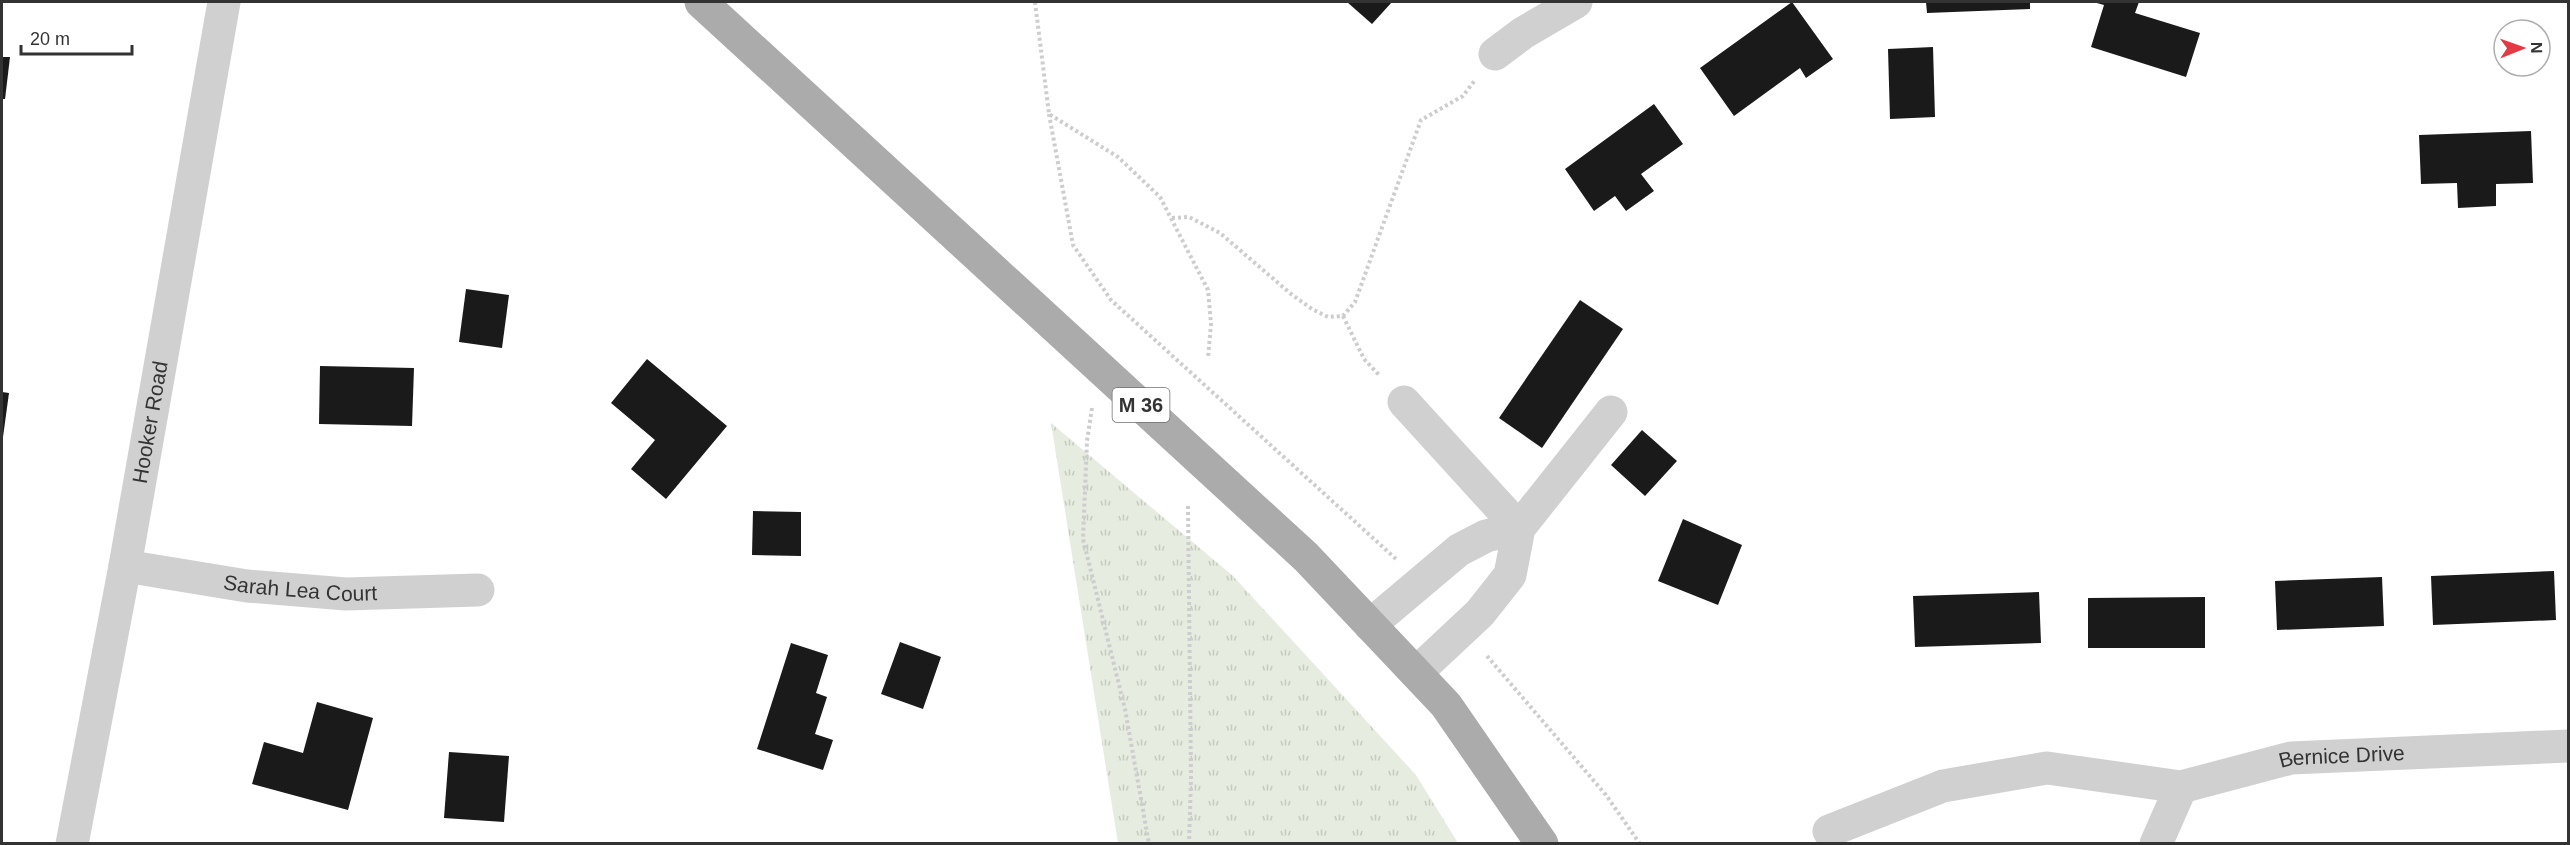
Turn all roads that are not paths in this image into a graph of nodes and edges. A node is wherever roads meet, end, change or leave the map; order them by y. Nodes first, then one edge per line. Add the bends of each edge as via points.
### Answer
1 (225, 2) edge
2 (701, 2) edge
3 (1576, 2) edge
4 (1495, 54) road end
5 (1404, 402) road end
6 (1611, 412) dead end
7 (1519, 528) junction
8 (124, 566) junction
9 (478, 590) dead end
10 (1370, 625) junction
11 (1416, 673) junction
12 (2568, 746) edge
13 (2181, 787) junction
14 (1829, 831) dead end
15 (72, 843) edge
16 (1542, 843) edge
17 (2156, 843) edge

1 - 8 street, Hooker Road
2 - 10 main road, M 36 via 1306,557
3 - 4 street
5 - 7 street
6 - 7 street
7 - 10 street via 1486,536 1459,550
7 - 11 street via 1510,575 1480,613
8 - 9 street, Sarah Lea Court via 247,586 346,594
8 - 15 street, Hooker Road
10 - 11 main road, M 36
11 - 16 main road, M 36 via 1446,705
12 - 13 street, Bernice Drive via 2291,758
13 - 14 street via 2047,768 1943,786
13 - 17 street

